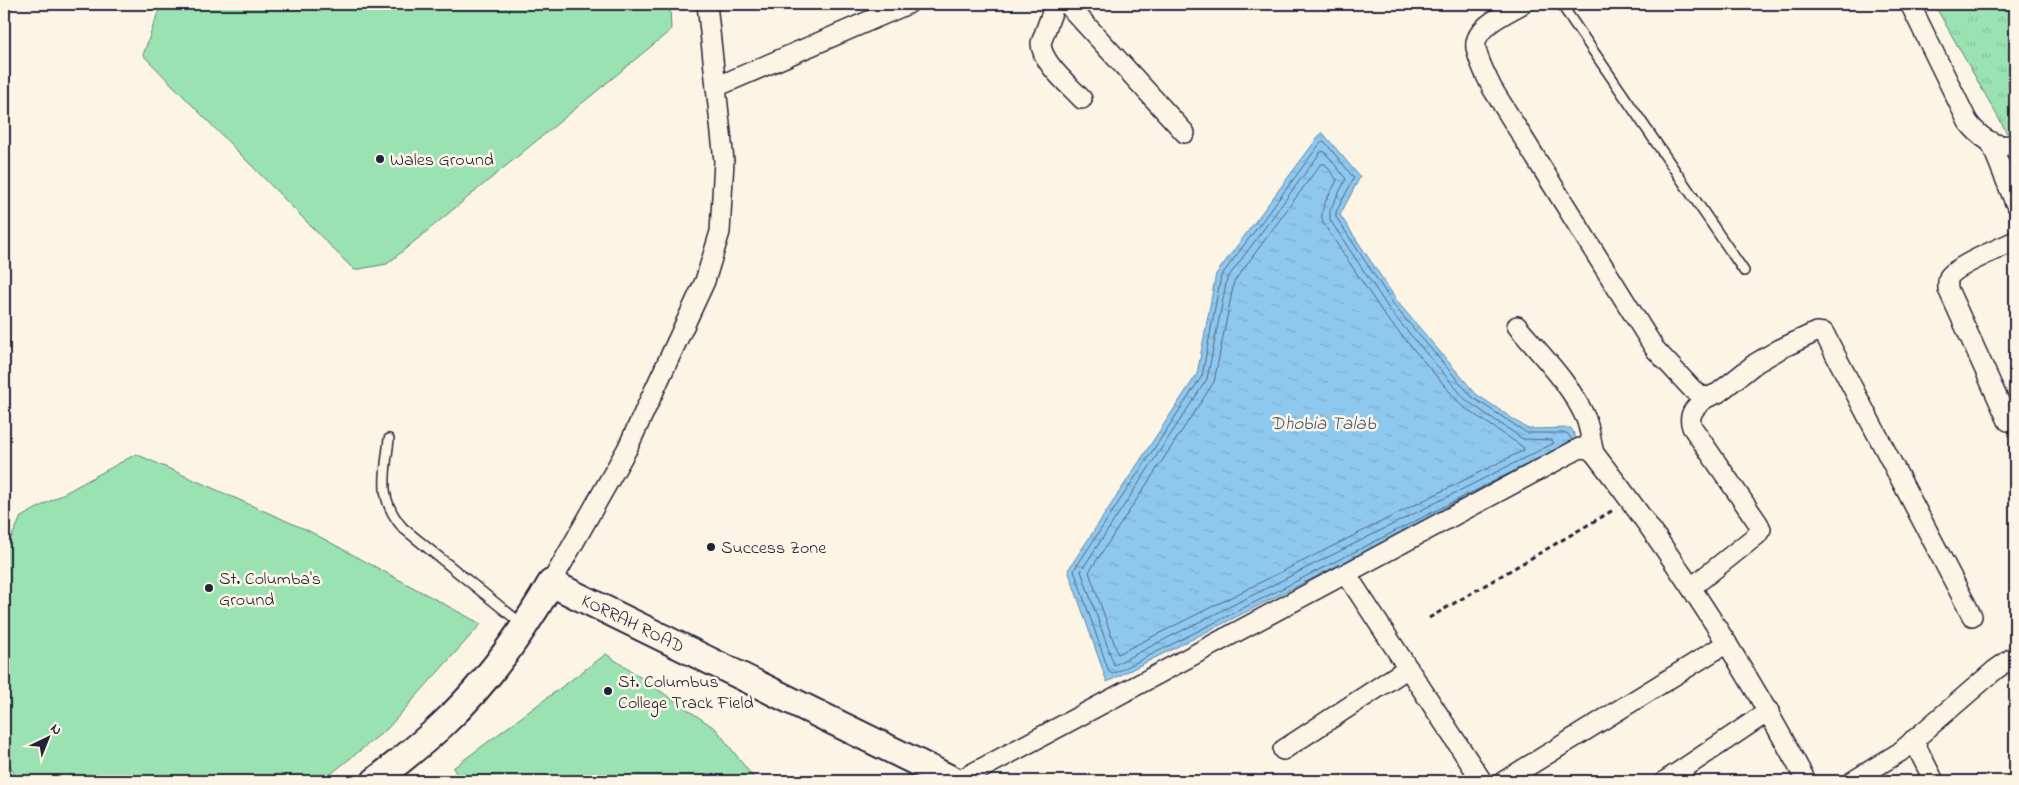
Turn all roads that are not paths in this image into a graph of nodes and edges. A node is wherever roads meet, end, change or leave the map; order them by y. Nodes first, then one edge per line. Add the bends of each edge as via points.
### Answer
1 (707, 4) edge
2 (908, 4) edge
3 (1055, 4) edge
4 (1067, 4) edge
5 (1522, 4) edge
6 (1561, 4) edge
7 (1910, 4) edge
8 (716, 87) junction
9 (1082, 99) dead end
10 (1185, 133) dead end
11 (1990, 141) junction
12 (2015, 144) edge
13 (2015, 203) edge
14 (2015, 241) edge
15 (1744, 271) dead end
16 (1517, 326) dead end
17 (1706, 398) junction
18 (2008, 421) dead end
19 (389, 439) dead end
20 (1594, 453) junction
21 (1347, 575) junction
22 (551, 582) junction
23 (1692, 587) junction
24 (1972, 616) dead end
25 (523, 625) junction
26 (1726, 643) junction
27 (2015, 656) edge
28 (1408, 668) junction
29 (1768, 711) junction
30 (1913, 740) junction
31 (1283, 750) dead end
32 (375, 781) edge
33 (956, 781) edge
34 (1482, 781) edge
35 (1504, 781) edge
36 (1665, 781) edge
37 (1806, 781) edge
38 (1853, 781) edge
39 (1934, 781) edge

1 - 8 street
2 - 8 street
3 - 9 street via 1041,49 1046,60
4 - 10 street
5 - 17 street via 1482,30 1477,38 1476,46 1492,88 1655,349 1693,390
6 - 15 lane
7 - 11 street via 1968,122 1979,135
8 - 22 street via 724,161 720,232 705,281 627,449
11 - 12 street via 2000,145
11 - 13 street
14 - 18 street via 1960,268 1948,282 1948,289
16 - 20 street via 1560,378 1580,409
17 - 23 street via 1689,420 1761,530
17 - 24 street via 1718,393 1780,348 1816,332 1824,333
19 - 25 lane via 384,483 393,517
20 - 21 street via 1584,448 1576,450
20 - 23 street
21 - 28 street
21 - 33 street
22 - 25 main road
22 - 33 main road, KORRAH ROAD
23 - 26 street
25 - 32 main road via 487,676 442,725
26 - 29 street
26 - 35 street
27 - 30 street
28 - 31 street
28 - 34 street
29 - 36 street
29 - 37 street
30 - 38 street via 1900,752
30 - 39 street

